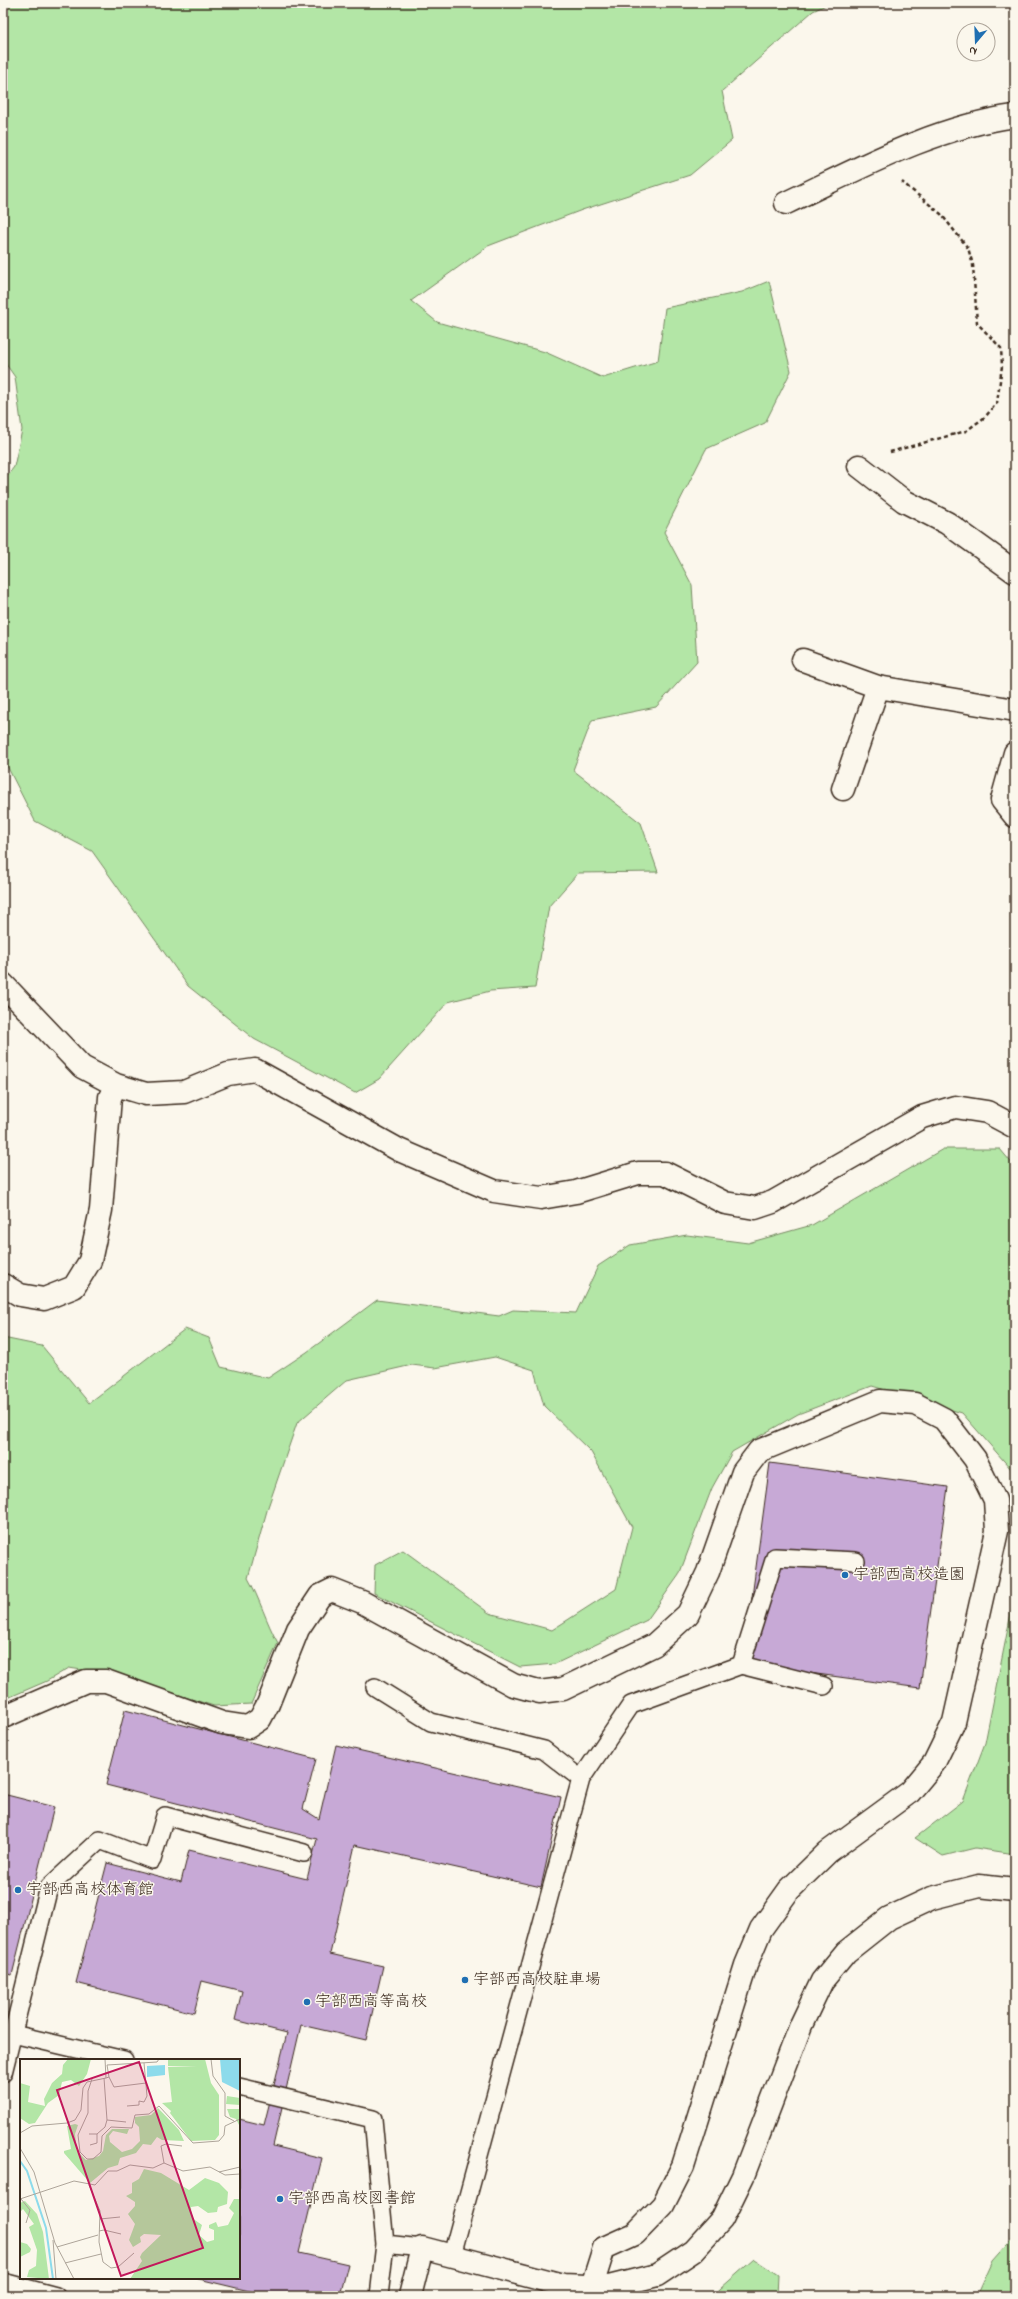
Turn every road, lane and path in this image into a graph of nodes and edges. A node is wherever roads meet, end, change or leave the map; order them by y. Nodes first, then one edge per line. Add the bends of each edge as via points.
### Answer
1 (1015, 116) edge
2 (875, 161) junction
3 (786, 203) dead end
4 (859, 466) joint
5 (1015, 572) edge
6 (803, 660) dead end
7 (878, 687) junction
8 (1015, 710) edge
9 (1015, 753) edge
10 (843, 789) dead end
11 (1015, 816) edge
12 (3, 984) edge
13 (116, 1085) junction
14 (1015, 1127) edge
15 (3, 1285) edge
16 (856, 1561) dead end
17 (740, 1665) junction
18 (824, 1686) dead end
19 (376, 1687) dead end
20 (3, 1717) edge
21 (581, 1779) junction
22 (304, 1853) dead end
23 (1015, 1890) edge
24 (13, 2034) junction
25 (120, 2059) edge
26 (3, 2073) edge
27 (240, 2087) edge
28 (385, 2244) junction
29 (422, 2248) junction
30 (452, 2256) junction
31 (3, 2282) edge
32 (592, 2286) junction
33 (54, 2296) edge
34 (379, 2296) edge
35 (410, 2296) edge

1 - 2 street via 980,120
2 - 3 street
2 - 4 path via 941,214 968,248 973,265 977,324 1000,348 1002,366 997,403 984,418 966,431 875,456
4 - 5 street via 904,501 947,523
6 - 7 street
7 - 8 street
7 - 10 street
9 - 11 street via 1002,800
12 - 13 street via 82,1067
13 - 14 street via 146,1094 184,1092 228,1074 254,1070 400,1150 494,1191 541,1198 576,1192 638,1173 665,1173 725,1203 755,1208 773,1202 922,1117 955,1107 987,1112
13 - 15 street via 110,1097 101,1210 90,1261 74,1287 44,1299 20,1295
16 - 17 lane via 775,1557
17 - 18 lane
17 - 21 lane via 631,1706
19 - 21 lane via 432,1722 544,1750
20 - 32 street via 86,1681 106,1681 222,1723 248,1727 260,1719 268,1704 298,1629 320,1596 332,1590 362,1602 513,1685 538,1692 563,1689 654,1645 688,1614 708,1572 743,1472 759,1451 880,1401 915,1404 944,1419 975,1459 995,1500 997,1531 954,1722 934,1763 910,1792 828,1852 789,1890 761,1928 746,1965 683,2166 663,2205 635,2234 604,2248
21 - 30 lane
22 - 24 lane via 165,1816 152,1860 100,1840 49,1887
23 - 32 street via 979,1886 932,1898 889,1918 846,1952 822,1981 801,2025 743,2176 722,2219 693,2250 657,2275 609,2287
24 - 25 lane
24 - 26 lane
27 - 28 lane via 373,2119
28 - 29 lane
28 - 34 lane
29 - 30 street
29 - 35 street
30 - 32 street via 563,2285
31 - 33 lane

